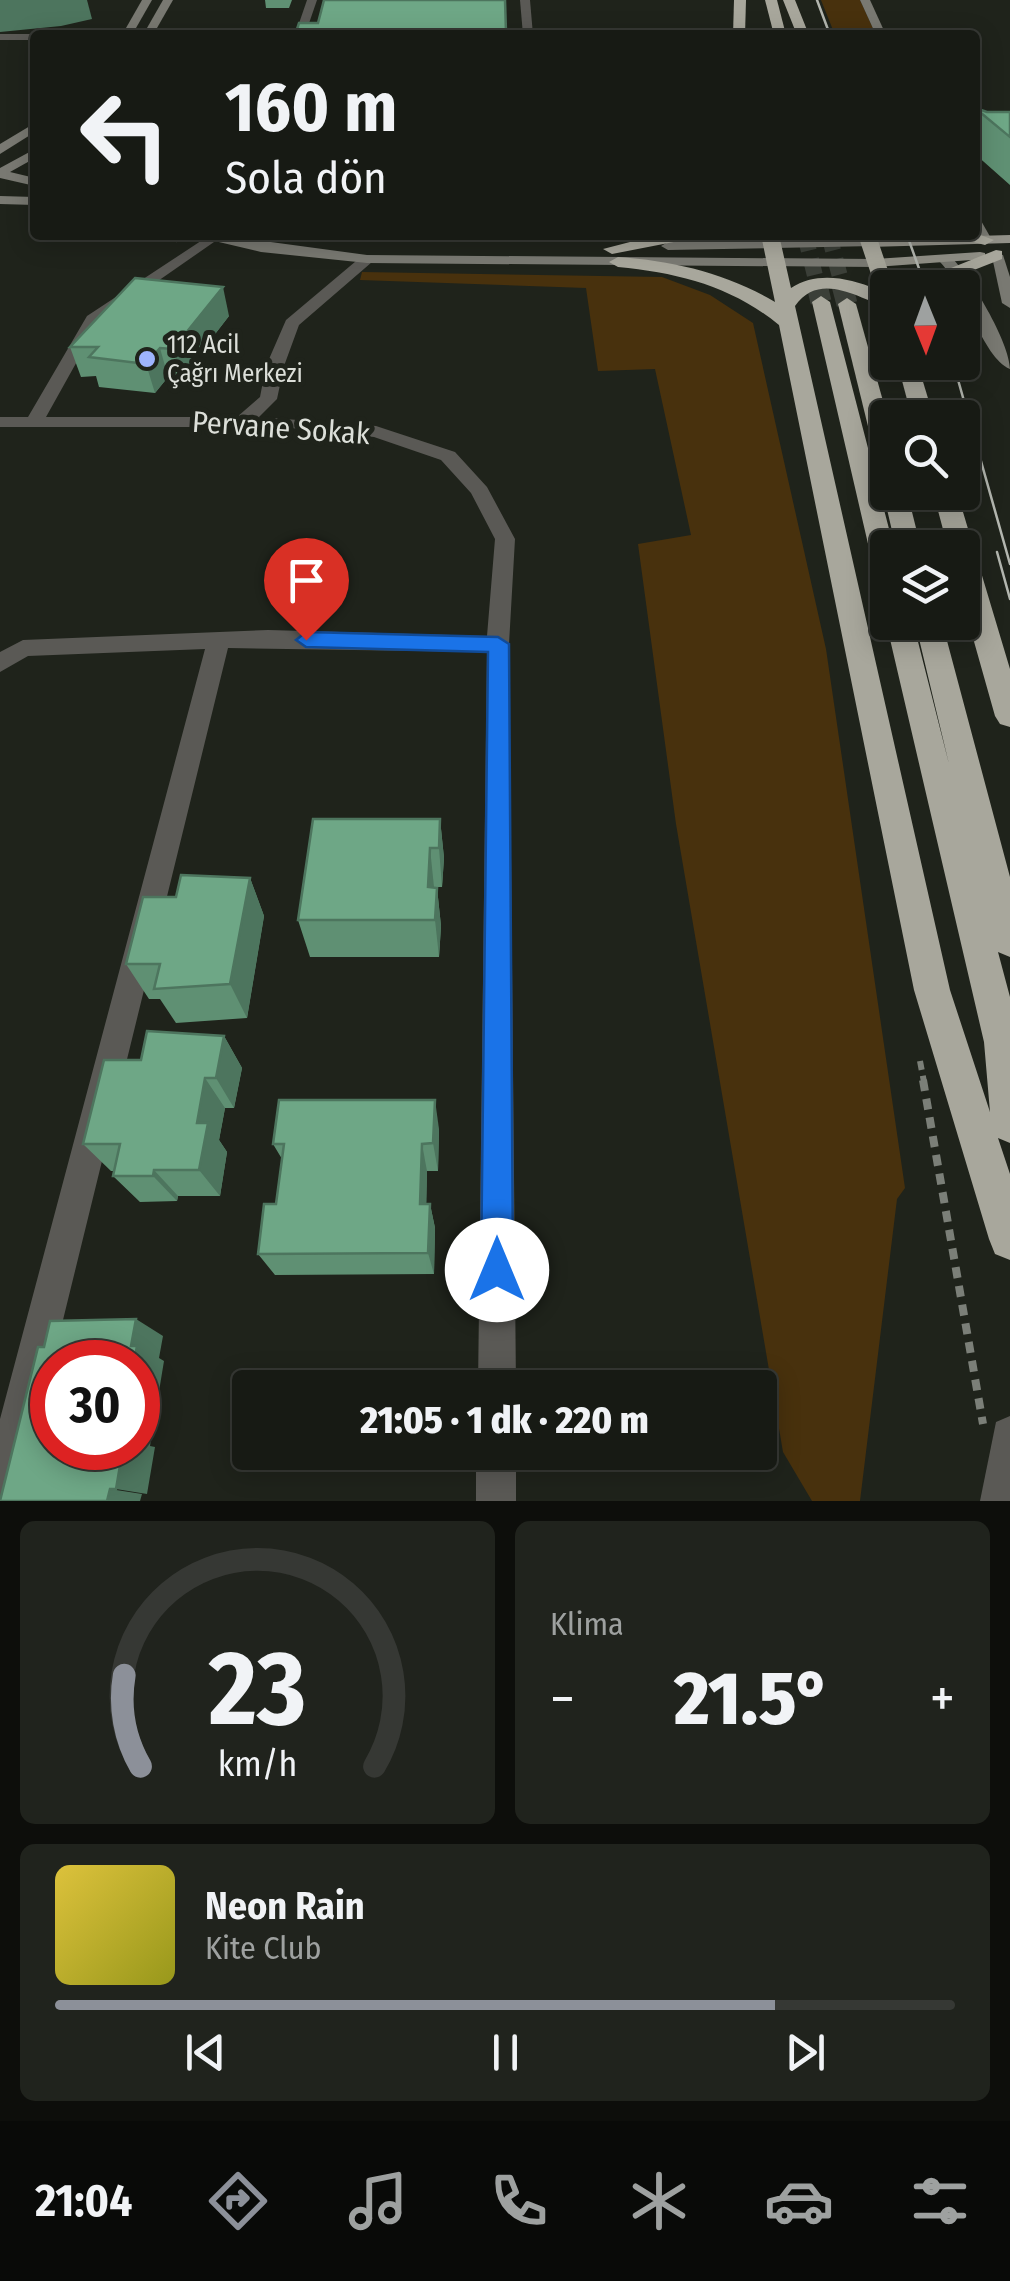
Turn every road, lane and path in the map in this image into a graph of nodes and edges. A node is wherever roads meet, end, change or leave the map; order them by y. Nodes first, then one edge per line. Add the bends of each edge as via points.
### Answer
1 (147, 0) edge
2 (168, 0) edge
3 (312, 0) edge
4 (524, 0) edge
5 (740, 0) edge
6 (772, 0) edge
7 (789, 0) edge
8 (865, 0) edge
9 (130, 30) edge
10 (151, 30) edge
11 (302, 30) edge
12 (527, 30) edge
13 (739, 30) edge
14 (779, 30) edge
15 (801, 30) edge
16 (879, 30) edge
17 (0, 37) edge
18 (30, 37) edge
19 (0, 50) edge
20 (30, 50) edge
21 (30, 130) edge
22 (2, 146) edge
23 (30, 153) edge
24 (30, 156) edge
25 (0, 173) edge
26 (30, 181) edge
27 (0, 186) edge
28 (30, 195) edge
29 (30, 197) edge
30 (0, 200) edge
31 (980, 228) edge
32 (1010, 239) edge
33 (199, 240) edge
34 (225, 240) edge
35 (303, 240) edge
36 (667, 240) edge
37 (856, 240) edge
38 (868, 240) edge
39 (880, 240) edge
40 (970, 240) edge
41 (771, 247) edge
42 (997, 250) edge
43 (615, 255) junction
44 (366, 259) junction
45 (875, 262) junction
46 (950, 264) junction
47 (878, 270) edge
48 (940, 270) edge
49 (870, 291) edge
50 (820, 302) tunnel mouth
51 (1010, 303) edge
52 (847, 304) tunnel mouth
53 (785, 314) junction
54 (1010, 364) edge
55 (872, 400) edge
56 (243, 421) junction
57 (0, 422) edge
58 (34, 422) junction
59 (877, 530) edge
60 (980, 612) edge
61 (904, 640) edge
62 (933, 640) edge
63 (218, 642) junction
64 (498, 644) junction
65 (0, 664) edge
66 (1010, 716) edge
67 (1010, 941) edge
68 (1010, 1123) edge
69 (1010, 1239) edge
70 (496, 1370) edge
71 (1010, 1436) edge
72 (496, 1470) edge
73 (0, 1495) edge
74 (496, 1501) edge
75 (1000, 1501) edge

1 - 9 main road
2 - 10 main road
3 - 11 street
4 - 12 street
5 - 13 highway
6 - 14 highway
7 - 15 highway
8 - 16 main road
17 - 18 street
19 - 20 street
21 - 22 main road
22 - 23 main road
24 - 25 main road
25 - 26 main road
27 - 28 main road
29 - 30 main road
31 - 42 main road
32 - 42 main road
33 - 58 street via 93,319
34 - 44 main road
35 - 43 main road via 419,251
36 - 43 highway
37 - 41 main road
38 - 45 highway
39 - 42 main road
40 - 42 highway
41 - 43 main road
41 - 45 main road
41 - 53 highway
42 - 46 highway
42 - 51 main road
43 - 44 main road
43 - 53 highway via 709,277
44 - 56 street via 292,323 268,399
45 - 46 main road
45 - 47 highway
46 - 48 highway
46 - 54 main road
49 - 53 highway via 810,285 796,291
50 - 59 highway
52 - 55 highway
53 - 69 highway via 932,990
56 - 58 street, Pervane Sokak
56 - 64 street, Pervane Sokak via 376,432 448,456 480,491 505,539
57 - 58 street, Pervane Sokak
60 - 66 highway
61 - 68 highway via 1002,1042
62 - 67 highway
63 - 64 street
63 - 65 street via 23,648
63 - 73 street
64 - 70 street, Pervane Sokak
71 - 75 street
72 - 74 street

